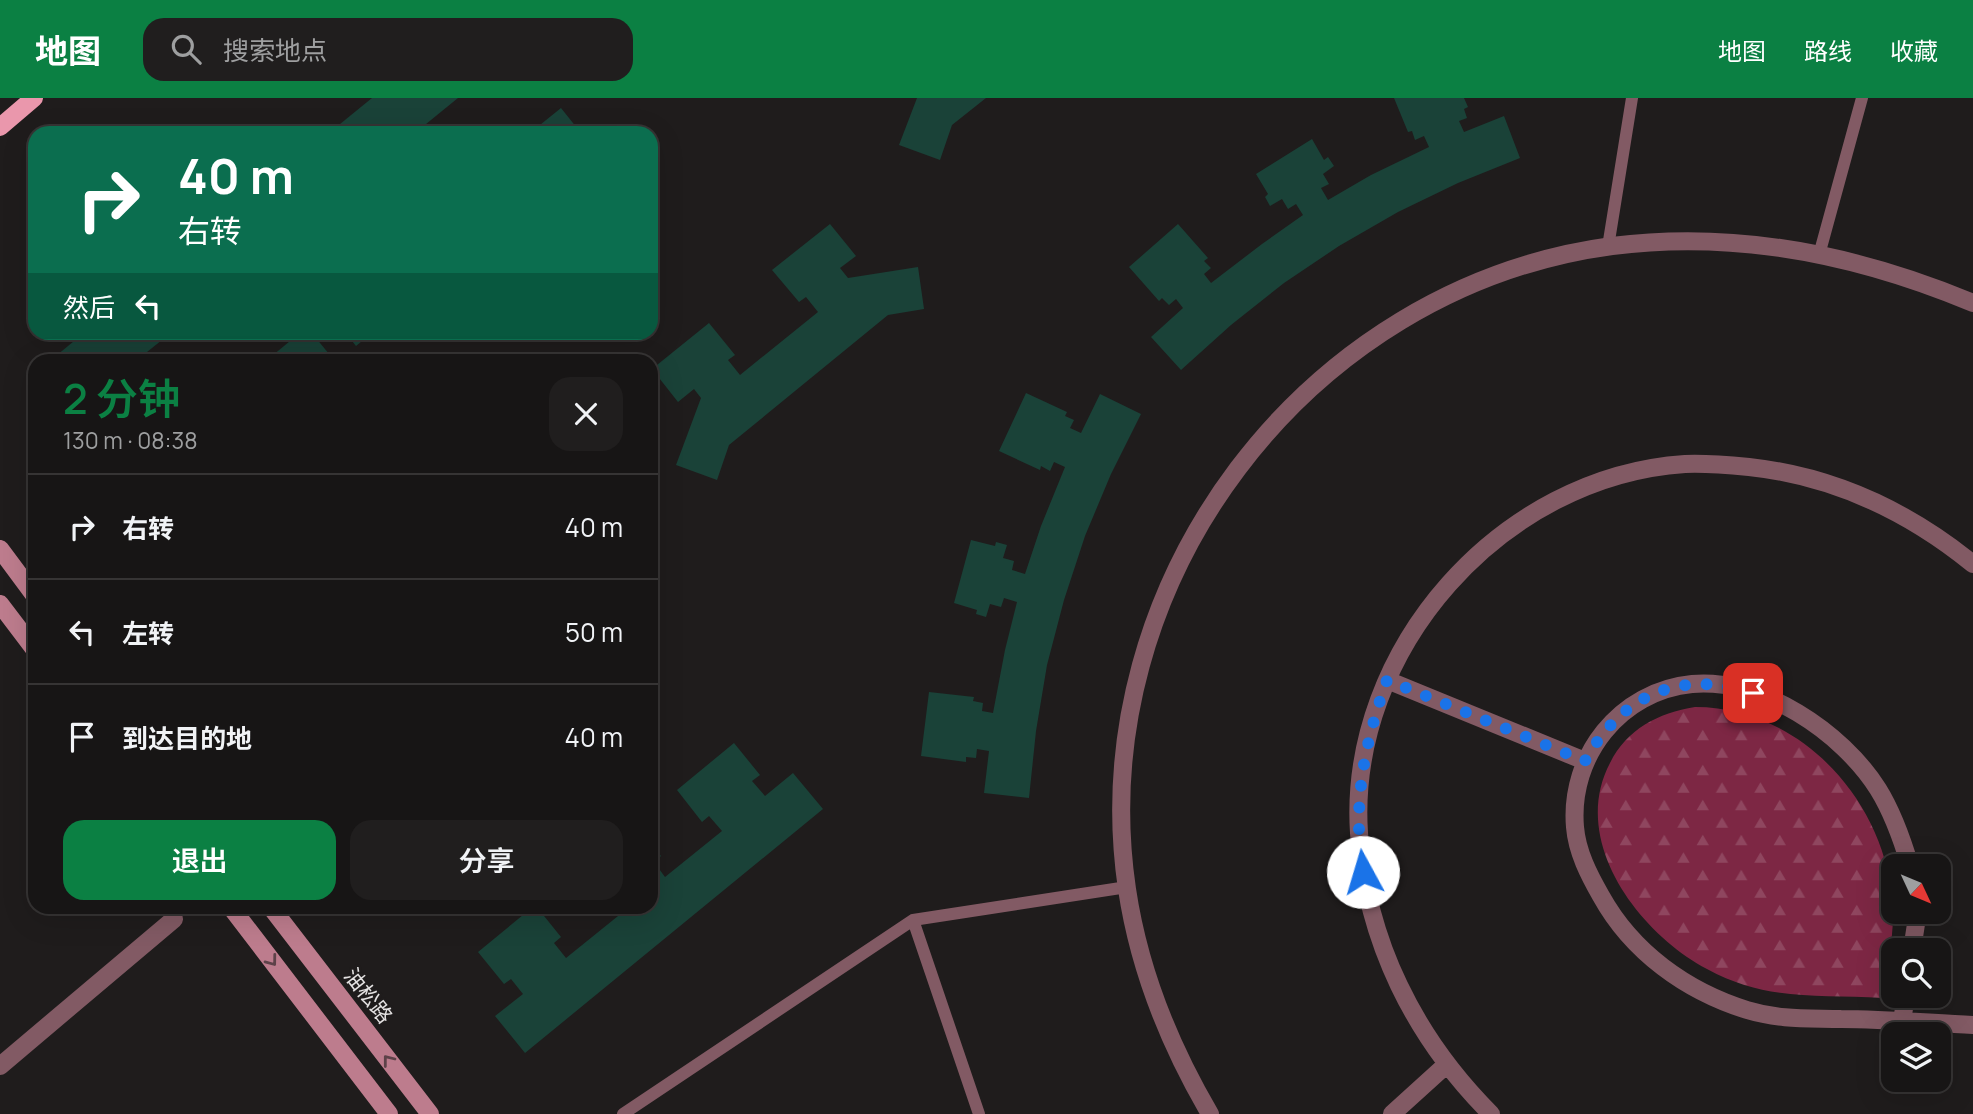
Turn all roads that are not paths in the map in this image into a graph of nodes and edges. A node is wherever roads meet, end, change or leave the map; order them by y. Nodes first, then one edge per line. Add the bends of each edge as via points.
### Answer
1 (34, 98) edge
2 (1632, 98) edge
3 (1862, 98) edge
4 (0, 127) edge
5 (1608, 247) junction
6 (1819, 255) junction
7 (1973, 303) edge
8 (0, 549) edge
9 (1973, 564) edge
10 (28, 587) edge
11 (0, 604) edge
12 (28, 641) edge
13 (1387, 680) junction
14 (1585, 761) junction
15 (1906, 854) edge
16 (1127, 887) junction
17 (236, 914) edge
18 (276, 914) edge
19 (174, 919) dead end
20 (914, 920) junction
21 (1904, 1008) edge
22 (1902, 1021) junction
23 (1973, 1025) edge
24 (1446, 1065) junction
25 (0, 1066) edge
26 (388, 1114) edge
27 (430, 1114) edge
28 (623, 1114) edge
29 (979, 1114) edge
30 (1210, 1114) edge
31 (1392, 1114) edge
32 (1491, 1114) edge

1 - 4 main road
2 - 5 lane
3 - 6 lane
5 - 6 street via 1735,242
5 - 16 street via 1513,270 1456,293 1391,328 1303,395 1237,468 1179,563 1147,643 1127,740 1123,838
6 - 7 street via 1898,275
8 - 10 main road
9 - 13 street via 1892,510 1805,477 1726,465 1646,469 1573,492 1538,510 1476,555 1425,613
11 - 12 main road
13 - 14 street
13 - 24 street via 1363,766 1359,830 1363,872 1380,939 1401,991
14 - 15 street via 1603,732 1648,696 1693,684 1739,689 1792,710 1839,743 1877,787
14 - 22 street via 1574,807 1580,853 1625,931 1669,972 1694,988 1750,1011 1810,1020
16 - 20 lane
16 - 30 street via 1153,994 1186,1073
17 -> 26 main road
27 -> 18 main road, 油松路
19 - 25 street
20 - 28 lane
20 - 29 lane
21 - 22 street
22 - 23 street
24 - 31 street
24 - 32 street

